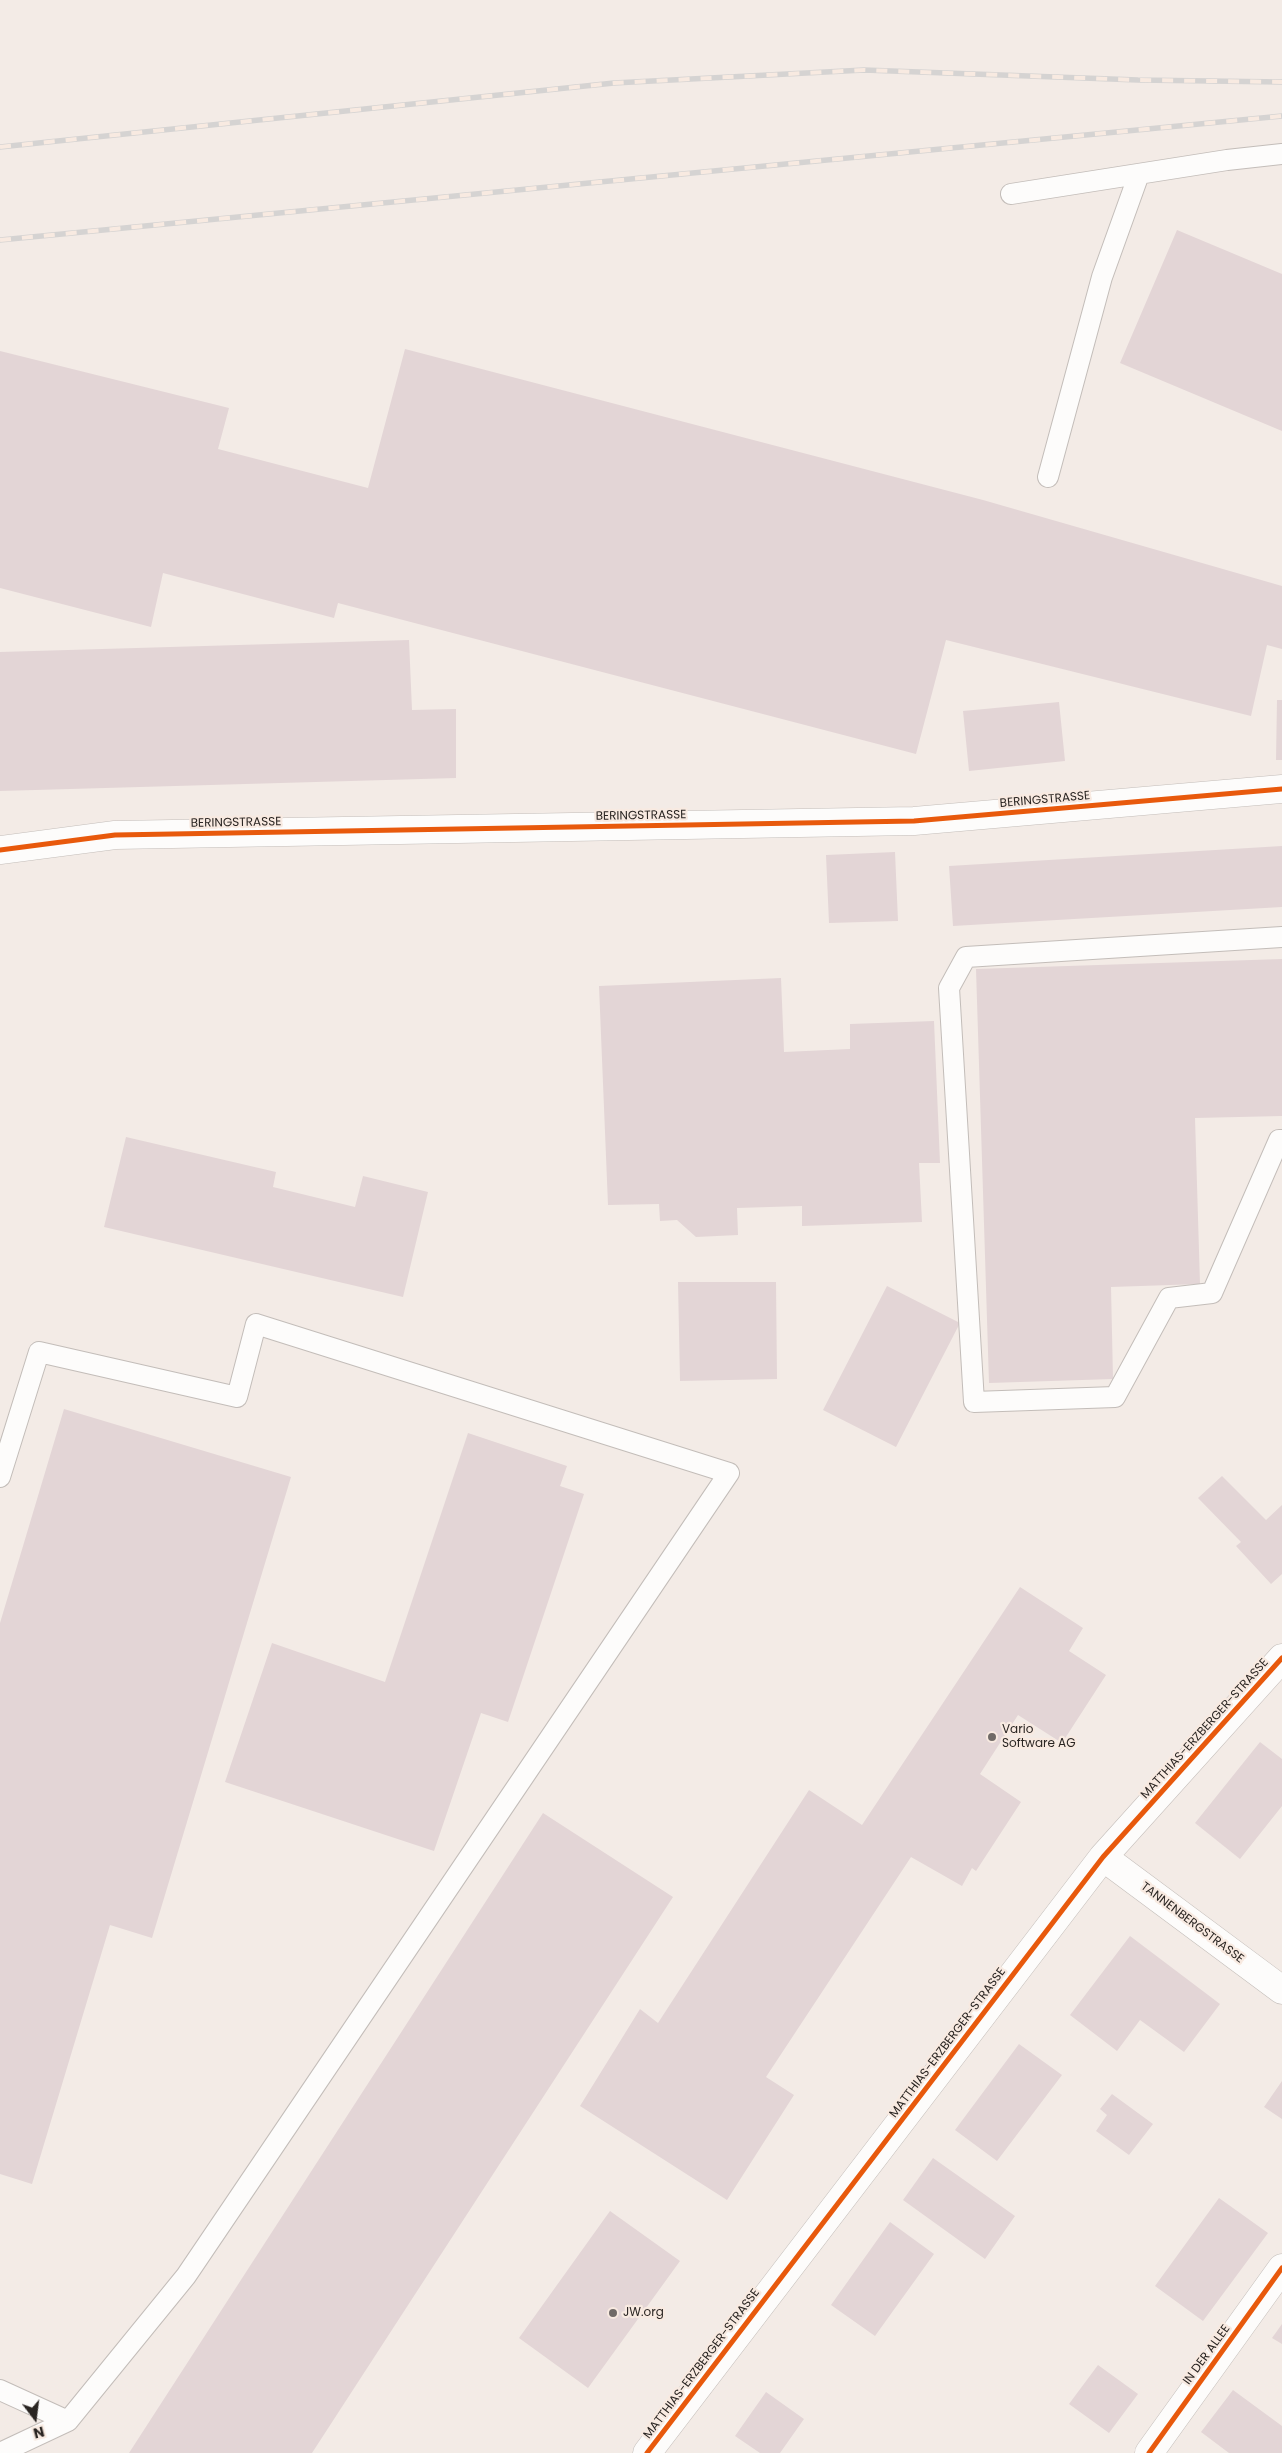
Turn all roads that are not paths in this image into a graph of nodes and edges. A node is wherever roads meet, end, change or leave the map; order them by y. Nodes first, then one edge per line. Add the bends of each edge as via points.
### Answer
1 (1282, 154) edge
2 (1139, 174) junction
3 (1011, 194) dead end
4 (1048, 477) dead end
5 (1282, 789) edge
6 (0, 850) edge
7 (1282, 937) edge
8 (1282, 1140) edge
9 (0, 1477) edge
10 (1282, 1658) edge
11 (1103, 1857) junction
12 (1282, 1990) edge
13 (1282, 2268) edge
14 (0, 2390) edge
15 (68, 2422) junction
16 (655, 2450) edge
17 (0, 2453) edge
18 (1149, 2453) edge

1 - 2 lane
2 - 3 lane
2 - 4 lane via 1102,277
5 - 6 street, BERINGSTRASSE via 914,821 115,835
7 - 8 lane via 966,957 949,988 974,1402 1115,1397 1169,1298 1212,1294 1279,1140
9 - 15 lane via 40,1352 236,1397 256,1324 729,1473 186,2276
10 - 11 street, MATTHIAS-ERZBERGER-STRASSE
11 - 12 street, TANNENBERGSTRASSE
11 - 16 street, MATTHIAS-ERZBERGER-STRASSE
13 - 18 street, IN DER ALLEE
14 - 15 lane
15 - 17 lane

